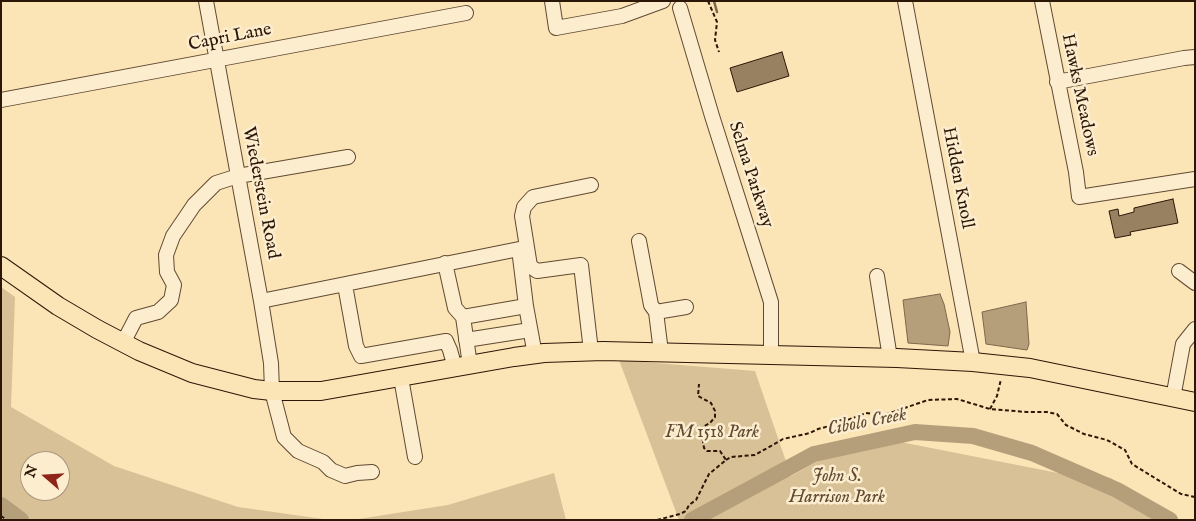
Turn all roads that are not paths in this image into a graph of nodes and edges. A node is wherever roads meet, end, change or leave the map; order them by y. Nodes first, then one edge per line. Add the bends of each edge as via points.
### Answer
1 (206, 1) edge
2 (552, 1) edge
3 (663, 1) edge
4 (904, 1) edge
5 (1042, 1) edge
6 (680, 8) dead end
7 (466, 13) dead end
8 (1195, 57) edge
9 (216, 60) junction
10 (1057, 82) junction
11 (1, 100) edge
12 (348, 157) dead end
13 (238, 176) junction
14 (1195, 179) edge
15 (591, 185) dead end
16 (639, 240) dead end
17 (445, 263) junction
18 (1, 266) edge
19 (1179, 271) dead end
20 (877, 276) dead end
21 (1195, 283) edge
22 (345, 285) junction
23 (261, 301) junction
24 (526, 306) junction
25 (686, 308) dead end
26 (656, 312) junction
27 (463, 317) junction
28 (1195, 329) edge
29 (530, 330) junction
30 (466, 340) junction
31 (123, 343) junction
32 (591, 351) junction
33 (661, 352) junction
34 (535, 354) junction
35 (772, 355) junction
36 (890, 358) junction
37 (973, 362) junction
38 (462, 367) junction
39 (401, 378) junction
40 (272, 392) junction
41 (1173, 398) junction
42 (1195, 402) edge
43 (416, 457) dead end
44 (372, 472) dead end

1 - 9 street, Wiederstein Road
2 - 3 street via 556,28 622,16
4 - 37 street, Hidden Knoll
5 - 10 street, Hawks Meadows
6 - 35 street, Selma Parkway via 771,302
7 - 9 street, Capri Lane
8 - 10 street
9 - 11 street, Capri Lane
9 - 13 street, Wiederstein Road
10 - 14 street, Hawks Meadows via 1079,197
12 - 13 street
13 - 23 street, Wiederstein Road
13 - 31 street via 216,183 194,206 173,236 166,255 167,272 174,285 171,300 158,312 136,318
15 - 32 street via 533,197 524,207 522,216 530,266 536,271 581,265
16 - 26 street via 651,305
17 - 22 street
17 - 24 street via 519,249
17 - 27 street via 455,308
18 - 31 main road via 58,306
19 - 21 street
20 - 36 street
22 - 23 street
22 - 38 street via 356,346 361,356 446,341
23 - 40 street, Wiederstein Road
24 - 27 street
24 - 29 street
25 - 26 street
26 - 33 street
27 - 30 street
28 - 41 street via 1184,344
29 - 30 street
29 - 34 street
30 - 38 street
31 - 40 main road via 192,373
32 - 33 main road
32 - 34 main road
33 - 35 main road
34 - 38 main road
35 - 36 main road
36 - 37 main road
37 - 41 main road via 1030,368
38 - 39 main road
39 - 40 main road via 321,391
39 - 43 street
40 - 44 street, Wiederstein Road via 284,437 298,452 345,476
41 - 42 main road

